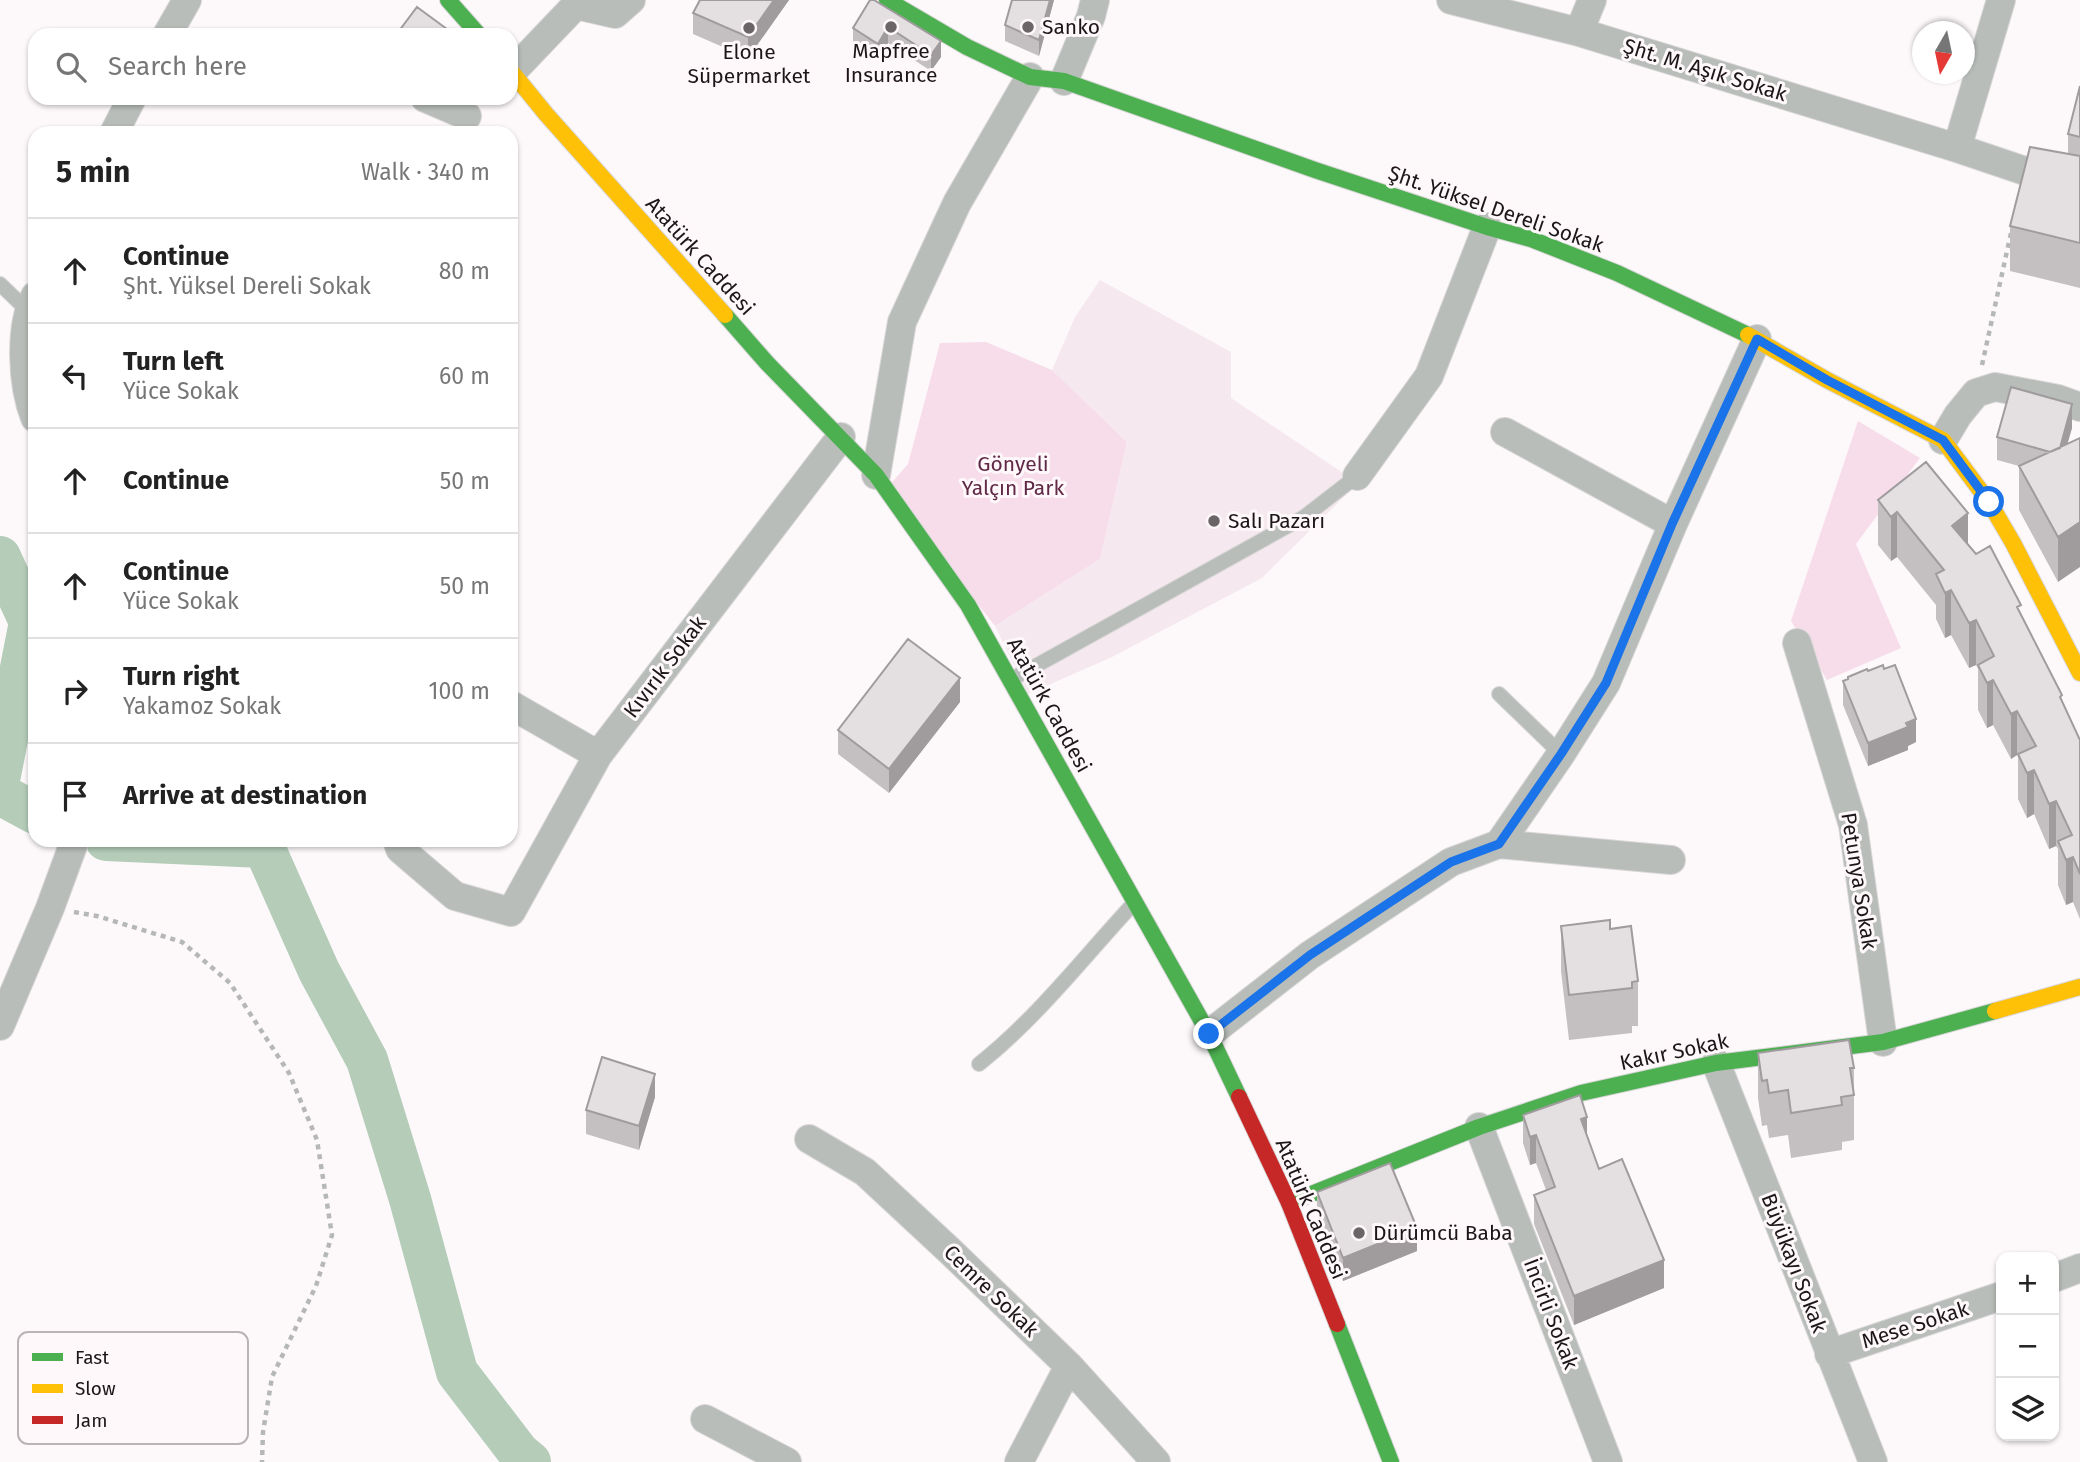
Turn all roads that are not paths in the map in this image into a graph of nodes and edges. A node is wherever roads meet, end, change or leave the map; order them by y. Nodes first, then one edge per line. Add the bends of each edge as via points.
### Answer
1 (187, 0) edge
2 (448, 0) edge
3 (631, 0) edge
4 (887, 0) edge
5 (1095, 0) edge
6 (1451, 0) edge
7 (1592, 0) edge
8 (2001, 0) edge
9 (171, 28) edge
10 (473, 28) edge
11 (1579, 32) junction
12 (518, 65) edge
13 (1030, 77) junction
14 (518, 80) edge
15 (1064, 81) junction
16 (128, 105) edge
17 (442, 105) edge
18 (469, 116) edge
19 (118, 126) edge
20 (1957, 148) junction
21 (2080, 184) edge
22 (1486, 228) junction
23 (0, 284) edge
24 (28, 301) edge
25 (28, 327) edge
26 (1757, 339) junction
27 (28, 400) edge
28 (2080, 407) edge
29 (1505, 432) dead end
30 (841, 437) junction
31 (1943, 440) junction
32 (876, 475) junction
33 (1357, 476) joint
34 (1672, 524) junction
35 (1797, 643) dead end
36 (2080, 673) edge
37 (1011, 680) junction
38 (1499, 694) dead end
39 (518, 709) edge
40 (1561, 754) junction
41 (598, 755) junction
42 (1499, 844) junction
43 (72, 847) edge
44 (399, 847) edge
45 (1671, 860) dead end
46 (1135, 901) junction
47 (2080, 987) edge
48 (0, 1026) edge
49 (1209, 1034) junction
50 (1883, 1042) junction
51 (1716, 1063) junction
52 (979, 1064) dead end
53 (1479, 1127) junction
54 (809, 1139) dead end
55 (1289, 1203) junction
56 (2080, 1268) edge
57 (2059, 1276) edge
58 (1996, 1298) edge
59 (1829, 1354) junction
60 (1069, 1366) junction
61 (705, 1419) dead end
62 (787, 1462) edge
63 (1019, 1462) edge
64 (1156, 1462) edge
65 (1391, 1462) edge
66 (1608, 1462) edge
67 (1873, 1462) edge

1 - 9 street
2 - 10 street
3 - 12 street via 615,14 576,5
4 - 13 street, Şht. Yüksel Dereli Sokak
5 - 15 street
6 - 11 street, Şht. M. Aşık Sokak
7 - 11 street
8 - 20 street
11 - 20 street, Şht. M. Aşık Sokak
13 - 15 street, Şht. Yüksel Dereli Sokak
13 - 32 street via 957,203 902,322
14 - 30 street, Atatürk Caddesi via 767,363
15 - 22 street, Şht. Yüksel Dereli Sokak
16 - 19 street
17 - 18 street
20 - 21 street, Şht. M. Aşık Sokak
22 - 26 street, Şht. Yüksel Dereli Sokak via 1531,239 1605,268
22 - 33 street via 1429,376
23 - 24 lane
25 - 27 street via 24,360
26 - 31 street, Şht. Yüksel Dereli Sokak
26 - 34 street
28 - 31 street via 1995,387 1976,393
29 - 34 street
30 - 32 street, Atatürk Caddesi
30 - 41 street, Kıvırık Sokak
31 - 36 street, Şht. Yüksel Dereli Sokak via 1989,502
32 - 37 street, Atatürk Caddesi via 968,605
33 - 37 lane via 1304,517
34 - 40 street via 1606,683
35 - 50 street, Petunya Sokak via 1853,825
37 - 46 street, Atatürk Caddesi
38 - 40 lane
39 - 41 street
40 - 42 street
41 - 44 street, Kıvırık Sokak via 511,912 455,895
42 - 45 street
42 - 49 street via 1451,862 1310,955
43 - 48 street
46 - 49 street, Atatürk Caddesi
46 - 52 lane via 1066,981
47 - 50 street, Kakır Sokak
49 - 55 street, Atatürk Caddesi
50 - 51 street, Kakır Sokak
51 - 53 street, Kakır Sokak via 1581,1093
51 - 59 street, Büyükayı Sokak
53 - 55 street, Kakır Sokak
53 - 66 street, İncirli Sokak
54 - 60 street, Cemre Sokak via 865,1172
55 - 65 street, Atatürk Caddesi
56 - 57 street
58 - 59 street, Mese Sokak
59 - 67 street, Büyükayı Sokak
60 - 63 street
60 - 64 street, Cemre Sokak
61 - 62 street

